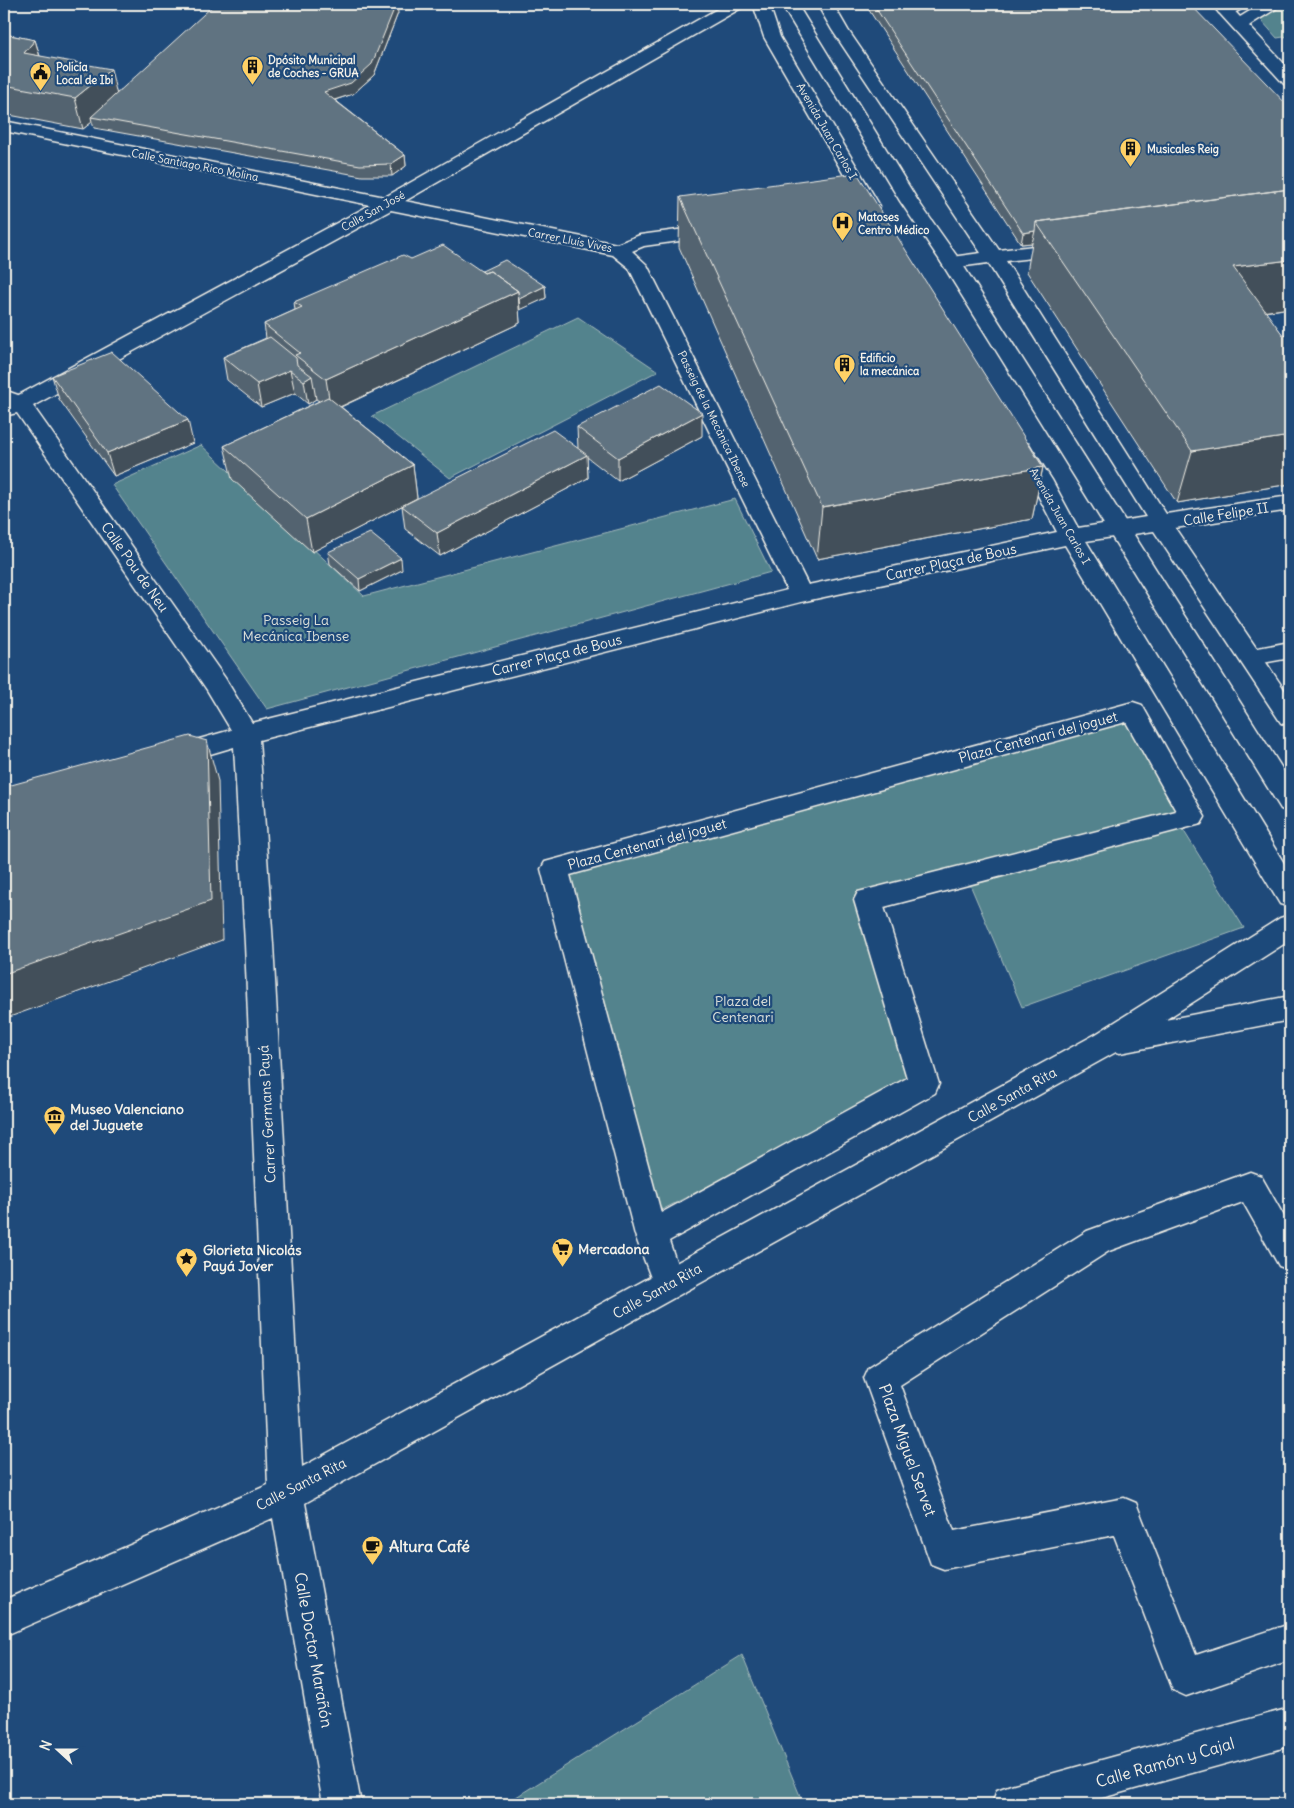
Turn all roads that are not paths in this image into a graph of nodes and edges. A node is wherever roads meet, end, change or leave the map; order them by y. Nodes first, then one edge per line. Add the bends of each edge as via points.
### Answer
1 (737, 4) edge
2 (761, 4) edge
3 (789, 4) edge
4 (825, 4) edge
5 (1273, 4) edge
6 (1227, 6) edge
7 (1239, 26) junction
8 (1290, 80) edge
9 (4, 126) edge
10 (387, 204) junction
11 (870, 217) edge
12 (737, 228) edge
13 (1083, 247) edge
14 (619, 250) junction
15 (994, 257) junction
16 (951, 262) junction
17 (10, 403) edge
18 (1010, 431) edge
19 (1290, 504) edge
20 (1161, 524) junction
21 (1118, 530) junction
22 (1071, 536) junction
23 (801, 594) junction
24 (1290, 650) edge
25 (1251, 657) junction
26 (1290, 717) edge
27 (246, 734) junction
28 (153, 762) edge
29 (1290, 802) edge
30 (1290, 896) edge
31 (1290, 926) edge
32 (1290, 1008) edge
33 (1106, 1043) junction
34 (651, 1235) junction
35 (1290, 1256) edge
36 (668, 1284) junction
37 (286, 1495) junction
38 (4, 1618) edge
39 (1290, 1642) edge
40 (1290, 1727) edge
41 (342, 1804) edge
42 (1011, 1804) edge

1 - 10 street, Calle San José
2 - 11 street, Avenida Juan Carlos I via 772,37
3 - 16 street via 909,201
4 - 15 street
5 - 7 street
6 - 7 street
7 - 8 street
9 - 10 street, Calle Santiago Rico Molina
10 - 14 street, Carrer Lluís Vives
10 - 17 street, Calle San José
12 - 14 street, Carrer Lluís Vives via 640,241
13 - 15 street
14 - 23 street, Passeig de la Mecànica Ibense via 637,265
15 - 16 street
15 - 20 street
16 - 21 street
17 - 27 street, Calle Pou de Neu via 216,684
18 - 22 street, Avenida Juan Carlos I
19 - 20 street, Calle Felipe II
20 - 21 street, Calle Felipe II
20 - 25 street
21 - 22 street, Carrer Plaça de Bous
21 - 29 street
22 - 23 street, Carrer Plaça de Bous
22 - 30 street, Avenida Juan Carlos I
23 - 27 street, Carrer Plaça de Bous
24 - 25 street
25 - 26 street
27 - 28 street, Carrer Plaça de Bous
27 - 37 street, Carrer Germans Payá
31 - 33 street, Calle Santa Rita
32 - 33 street
33 - 36 street, Calle Santa Rita
34 - 34 street, Plaza Centenari del joguet via 924,1084 868,900 1192,817 1133,711 555,869
34 - 36 street
35 - 39 street, Plaza Miguel Servet via 1250,1186 1098,1241 881,1378 944,1551 1124,1515 1186,1677
36 - 37 street, Calle Santa Rita
37 - 38 street, Calle Santa Rita
37 - 41 street, Calle Doctor Marañón
40 - 42 street, Calle Ramón y Cajal

